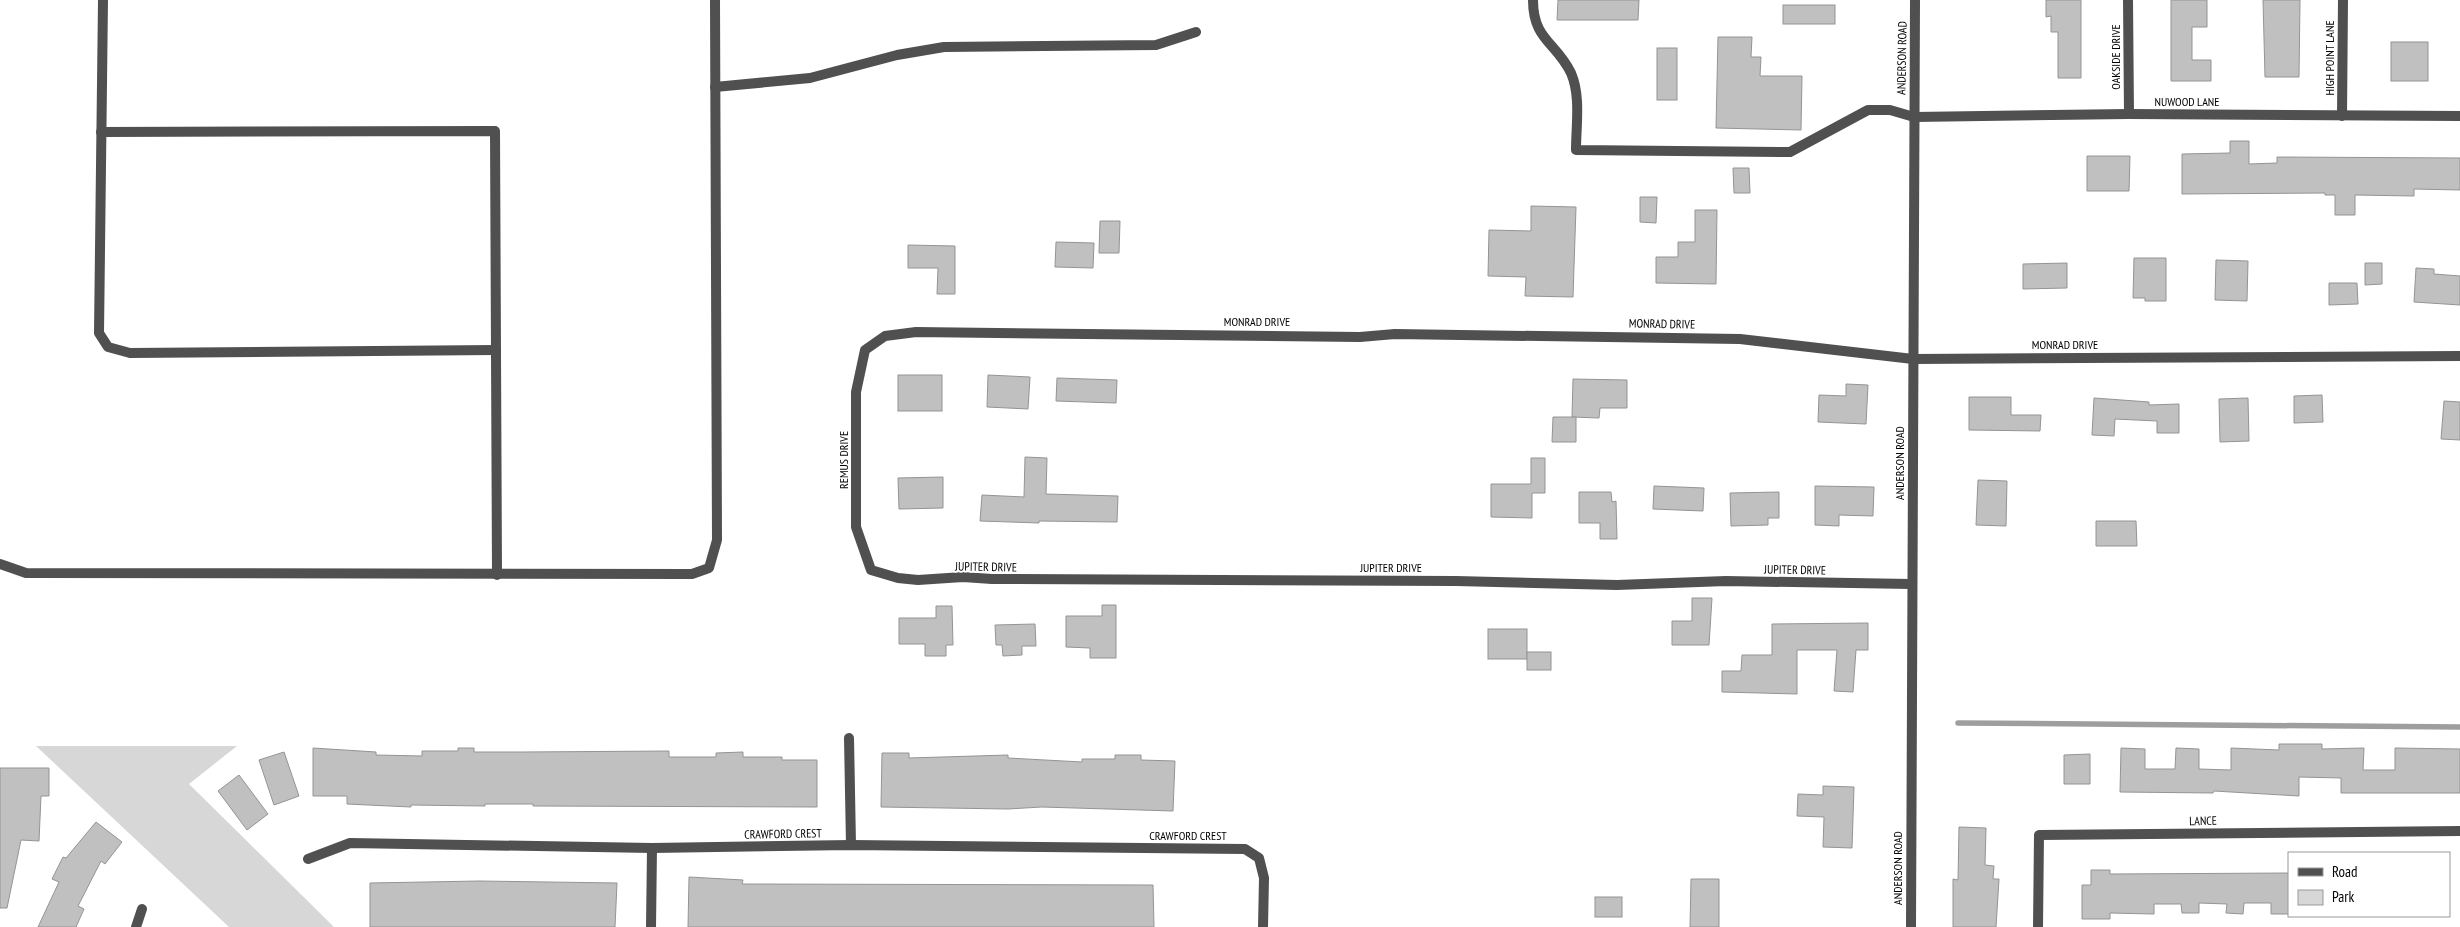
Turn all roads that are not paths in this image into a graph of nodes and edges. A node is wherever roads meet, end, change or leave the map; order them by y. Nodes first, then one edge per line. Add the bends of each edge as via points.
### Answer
1 (103, 0) edge
2 (715, 0) edge
3 (1534, 0) edge
4 (1915, 0) edge
5 (2128, 0) edge
6 (2343, 0) edge
7 (1196, 32) dead end
8 (715, 87) junction
9 (2129, 114) junction
10 (2342, 116) junction
11 (2460, 116) edge
12 (1914, 117) junction
13 (101, 132) junction
14 (866, 349) joint
15 (496, 350) junction
16 (2460, 356) edge
17 (1913, 359) junction
18 (0, 564) edge
19 (871, 570) joint
20 (497, 575) junction
21 (1911, 584) junction
22 (849, 738) dead end
23 (2460, 831) edge
24 (851, 845) junction
25 (652, 848) junction
26 (308, 859) dead end
27 (142, 909) dead end
28 (136, 927) edge
29 (652, 927) edge
30 (1263, 927) edge
31 (1911, 927) edge
32 (2038, 927) edge

1 - 13 street
2 - 8 street
3 - 12 street, NUWOOD LANE via 1535,24 1572,75 1576,97 1576,150 1790,152 1868,110 1890,110
4 - 12 street, ANDERSON ROAD
5 - 9 street, OAKSIDE DRIVE
6 - 10 street, HIGH POINT LANE
7 - 8 street via 1156,45 944,47 897,55 810,78
8 - 20 street via 717,540 709,568 692,574
9 - 10 street, NUWOOD LANE
9 - 12 street, NUWOOD LANE
10 - 11 street, NUWOOD LANE
12 - 17 street, ANDERSON ROAD
13 - 15 street via 99,334 108,347 130,353
13 - 15 street via 495,131
14 - 17 street, MONRAD DRIVE via 885,336 916,332 1360,337 1425,334 1740,339
14 - 19 street, REMUS DRIVE via 856,392 856,526
15 - 20 street
16 - 17 street, MONRAD DRIVE
17 - 21 street, ANDERSON ROAD
18 - 20 street via 26,573
19 - 21 street, JUPITER DRIVE via 918,580 963,576 992,579 1617,585 1726,581
21 - 31 street, ANDERSON ROAD
22 - 24 street
23 - 32 street, LANCE via 2039,835
24 - 25 street, CRAWFORD CREST
24 - 30 street, CRAWFORD CREST via 1245,849 1259,858 1264,878
25 - 26 street, CRAWFORD CREST via 350,843
25 - 29 street
27 - 28 street

